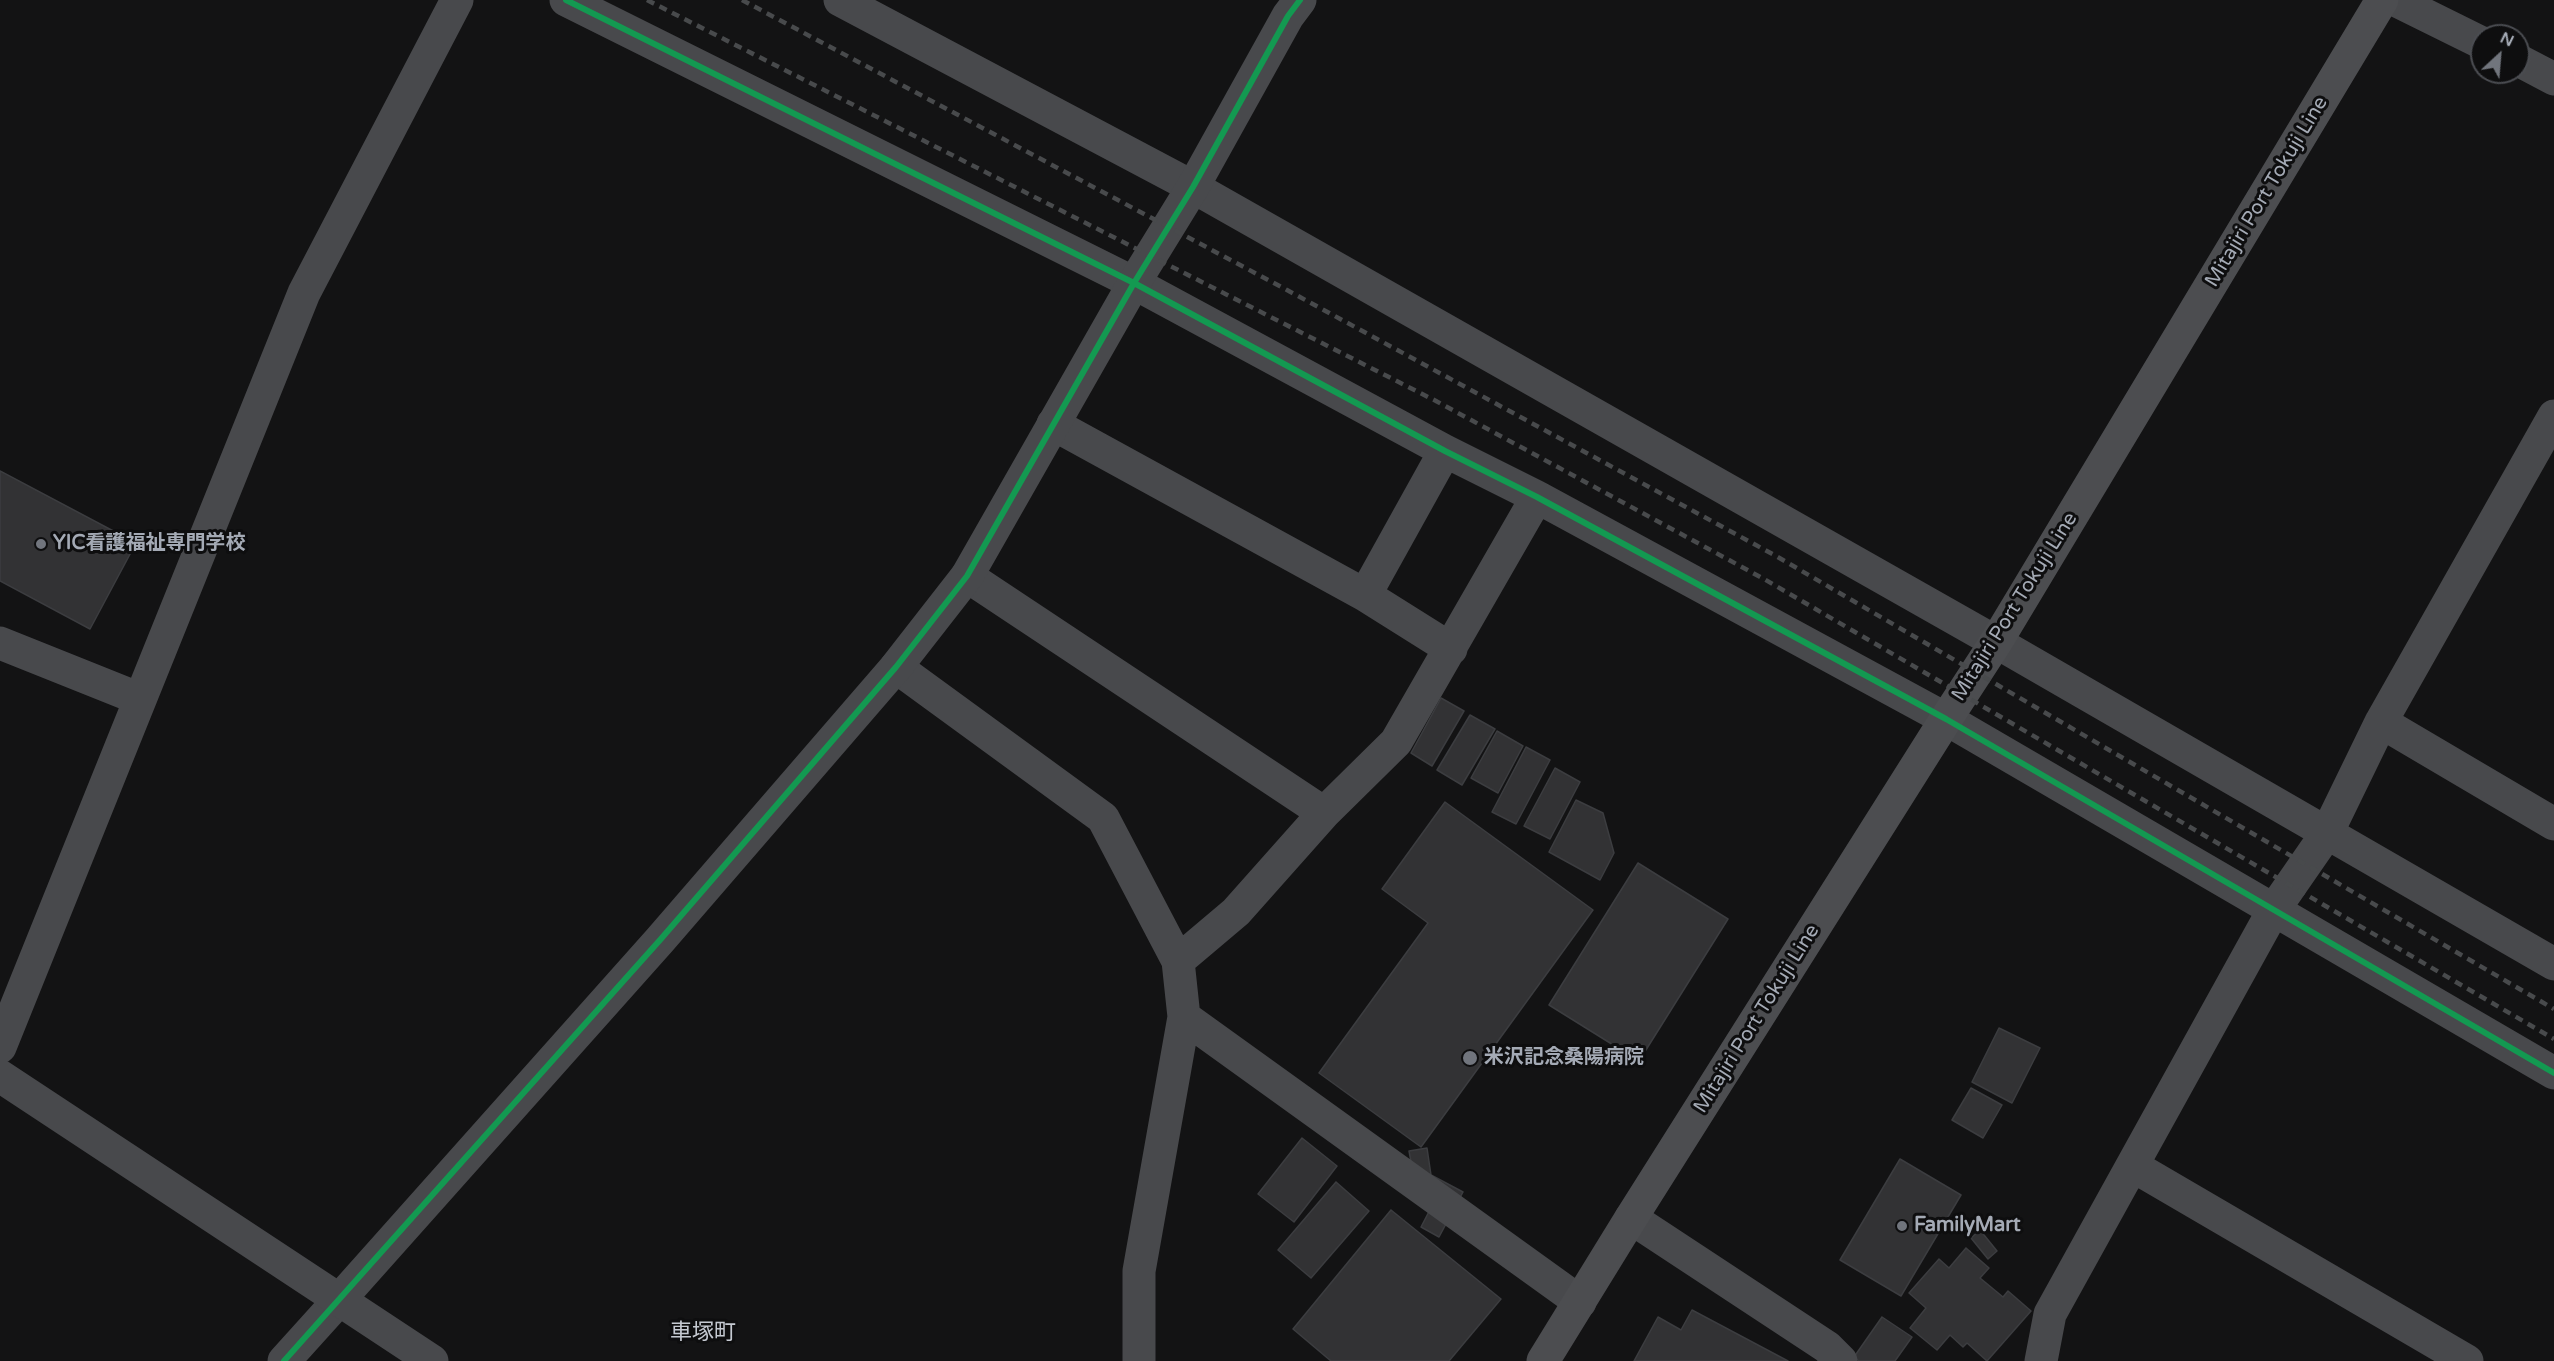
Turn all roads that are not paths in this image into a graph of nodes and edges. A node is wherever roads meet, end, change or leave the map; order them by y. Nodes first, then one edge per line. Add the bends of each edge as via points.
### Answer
1 (457, 0) edge
2 (566, 0) edge
3 (840, 0) edge
4 (1300, 0) edge
5 (2382, 0) edge
6 (2395, 0) edge
7 (2470, 37) edge
8 (2530, 66) edge
9 (2554, 79) edge
10 (1193, 187) junction
11 (1134, 283) junction
12 (2554, 416) edge
13 (1053, 424) junction
14 (1445, 451) junction
15 (1537, 497) junction
16 (967, 576) junction
17 (1365, 595) junction
18 (1996, 642) junction
19 (0, 644) edge
20 (1451, 649) junction
21 (896, 667) junction
22 (140, 699) junction
23 (1946, 719) junction
24 (2381, 722) junction
25 (1324, 813) junction
26 (2554, 824) edge
27 (2327, 833) junction
28 (2273, 911) junction
29 (1179, 961) junction
30 (2554, 964) edge
31 (1185, 1017) junction
32 (0, 1047) edge
33 (2554, 1073) edge
34 (0, 1076) edge
35 (2133, 1166) junction
36 (1631, 1218) junction
37 (340, 1299) junction
38 (1580, 1302) junction
39 (284, 1361) edge
40 (432, 1361) edge
41 (1139, 1361) edge
42 (1543, 1361) edge
43 (1841, 1361) edge
44 (2041, 1361) edge
45 (2467, 1361) edge

1 - 22 street via 304,293
2 - 11 street
3 - 10 street
4 - 10 street
5 - 18 main road, Mitajiri Port Tokuji Line
6 - 7 street
8 - 9 street
10 - 11 street
10 - 18 street
11 - 13 street
11 - 14 street
12 - 24 street
13 - 16 street
13 - 17 street
14 - 15 street
14 - 17 street
15 - 20 street
15 - 23 street
16 - 21 street
16 - 25 street
17 - 20 street
18 - 23 main road, Mitajiri Port Tokuji Line
18 - 27 street
19 - 22 street
20 - 25 street via 1396,742
21 - 29 street via 1103,818
21 - 37 street via 660,940
22 - 32 street
23 - 28 street
23 - 36 main road, Mitajiri Port Tokuji Line
24 - 26 street
24 - 27 street
25 - 29 street via 1236,912
27 - 28 street
27 - 30 street
28 - 33 street
28 - 35 street
29 - 31 street
31 - 38 street
31 - 41 street via 1139,1271
34 - 37 street
35 - 44 street via 2050,1314
35 - 45 street
36 - 38 main road, Mitajiri Port Tokuji Line
36 - 43 street via 1827,1347
37 - 39 street
37 - 40 street
38 - 42 main road, Mitajiri Port Tokuji Line

